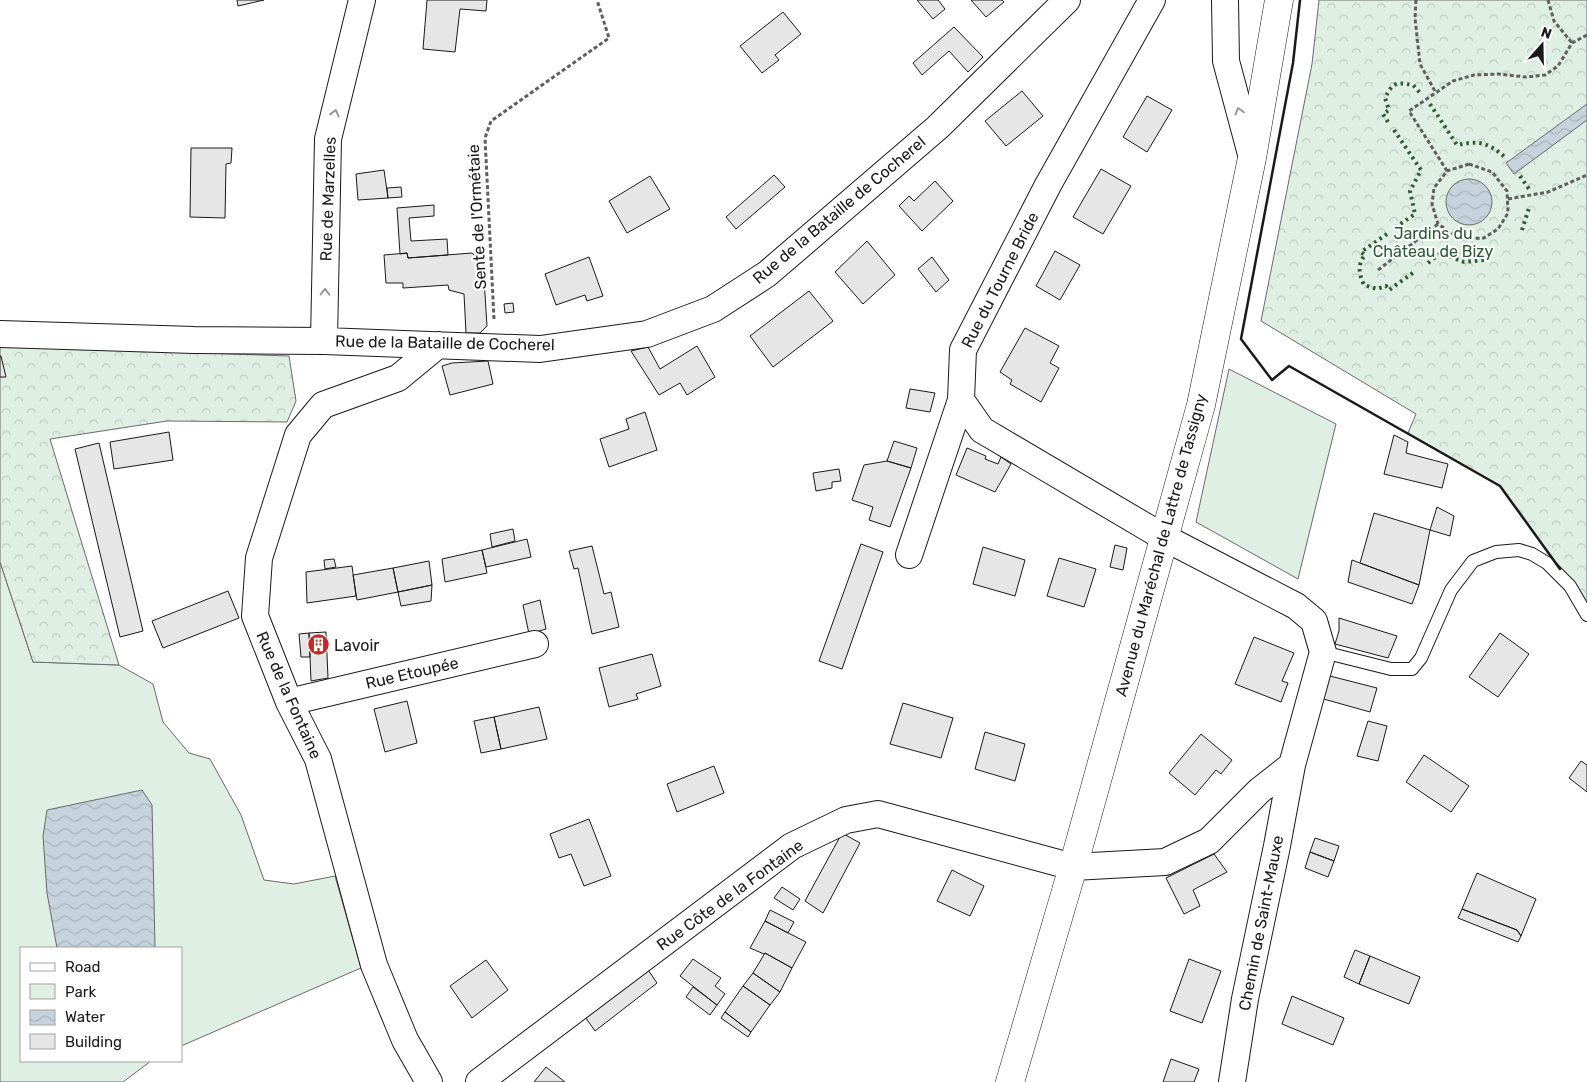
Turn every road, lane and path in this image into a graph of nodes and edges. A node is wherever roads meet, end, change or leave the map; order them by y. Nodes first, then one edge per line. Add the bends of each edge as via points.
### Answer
1 (362, 0) edge
2 (597, 0) edge
3 (1067, 0) edge
4 (1152, 0) edge
5 (1226, 0) edge
6 (1279, 0) edge
7 (1416, 0) edge
8 (1548, 0) edge
9 (1587, 35) edge
10 (1572, 43) junction
11 (1436, 94) junction
12 (1252, 158) junction
13 (1447, 171) junction
14 (1587, 175) edge
15 (1508, 200) junction
16 (1438, 224) junction
17 (1378, 270) dead end
18 (0, 334) edge
19 (324, 341) junction
20 (438, 345) junction
21 (496, 347) junction
22 (961, 400) junction
23 (1164, 538) junction
24 (909, 555) dead end
25 (1587, 615) edge
26 (536, 644) dead end
27 (1323, 652) junction
28 (289, 702) junction
29 (1292, 765) junction
30 (1073, 866) junction
31 (429, 1082) edge
32 (479, 1082) edge
33 (1010, 1082) edge
34 (1232, 1082) edge

19 -> 1 street, Rue de Marzelles via 328,139
2 - 21 path, Sente de l'Ormétaie via 610,38 491,121 485,138
3 - 21 street, Rue de la Bataille de Cocherel via 938,126 767,274 713,309 647,334 540,349
4 - 22 street, Rue du Tourne Bride via 1048,186 963,350
12 -> 5 street via 1226,61
6 - 12 main road, Avenue du Maréchal de Lattre de Tassigny
7 - 11 path via 1414,18 1420,64
8 - 10 path via 1554,21
9 - 10 path
10 - 11 path via 1558,66 1545,76 1474,75 1453,81
11 - 13 path via 1409,111
12 - 23 main road, Avenue du Maréchal de Lattre de Tassigny via 1200,405
13 - 15 path via 1469,164 1492,172 1508,191
13 - 16 path via 1434,188 1432,204
14 - 15 path via 1548,192
15 - 16 path via 1508,213 1498,229 1484,238 1461,239
16 - 17 path
18 - 19 street, Rue de la Bataille de Cocherel
19 - 20 street, Rue de la Bataille de Cocherel
20 - 21 street, Rue de la Bataille de Cocherel
20 - 28 street, Rue de la Fontaine via 398,378 323,405 298,436 259,558 255,616
22 - 23 street via 982,430
22 - 24 street, Rue du Tourne Bride
23 - 27 street via 1296,606 1314,622
23 - 30 main road, Avenue du Maréchal de Lattre de Tassigny
25 - 27 lane via 1570,586 1548,563 1519,550 1496,552 1473,561 1451,590 1421,658 1412,669 1392,669
26 - 28 street, Rue Etoupée
27 - 29 street, Chemin de Saint-Mauxe
28 - 31 street, Rue de la Fontaine via 318,759 374,965 405,1040
29 - 30 street, Rue Côte de la Fontaine via 1259,791 1209,841 1165,862
29 - 34 street, Chemin de Saint-Mauxe
30 - 32 street, Rue Côte de la Fontaine via 878,814 846,820 792,846
30 - 33 main road, Avenue du Maréchal de Lattre de Tassigny

